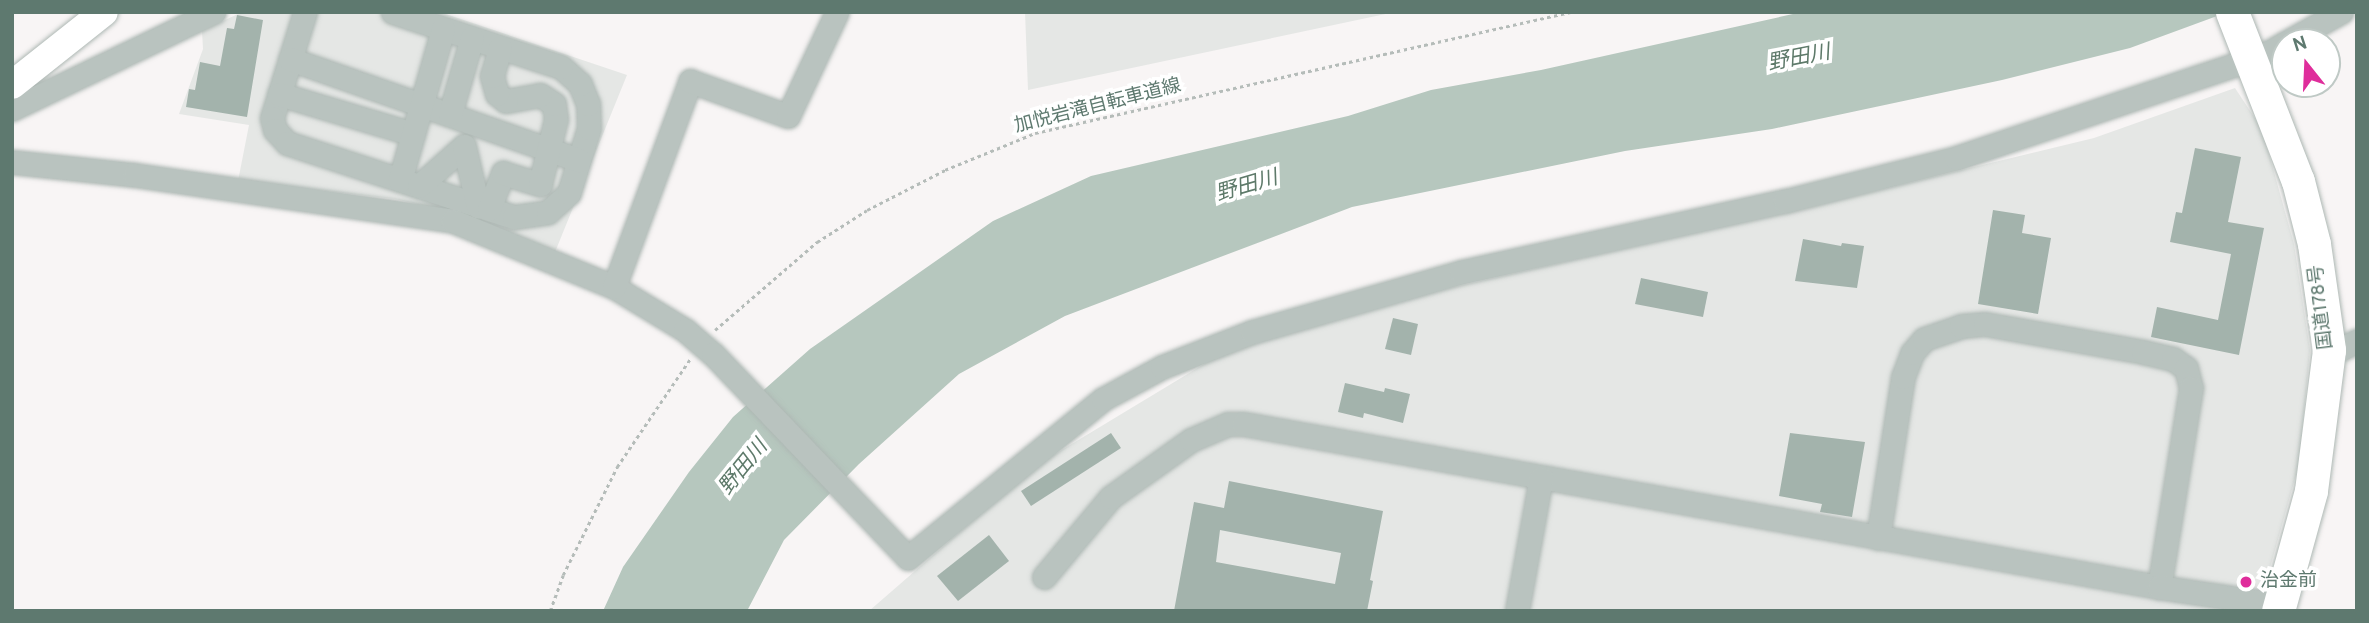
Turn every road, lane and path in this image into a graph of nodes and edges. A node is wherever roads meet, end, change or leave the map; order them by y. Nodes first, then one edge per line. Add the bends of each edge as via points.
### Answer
1 (214, 12) edge
2 (304, 12) edge
3 (393, 12) edge
4 (837, 12) edge
5 (1570, 12) edge
6 (2232, 12) edge
7 (2341, 12) edge
8 (88, 17) edge
9 (2313, 28) edge
10 (443, 29) junction
11 (472, 38) junction
12 (500, 47) junction
13 (2271, 51) edge
14 (2251, 57) junction
15 (290, 59) junction
16 (12, 85) edge
17 (279, 94) junction
18 (422, 105) junction
19 (12, 109) edge
20 (450, 114) junction
21 (413, 134) junction
22 (550, 150) junction
23 (579, 160) junction
24 (12, 162) edge
25 (410, 183) junction
26 (484, 207) junction
27 (614, 287) junction
28 (2343, 345) edge
29 (707, 348) junction
30 (1541, 478) junction
31 (1878, 538) junction
32 (1044, 577) dead end
33 (2159, 587) junction
34 (2279, 608) edge
35 (550, 611) edge
36 (1517, 611) edge

1 - 19 street
2 - 15 street
3 - 10 street
4 - 27 street via 788,116 690,81
5 - 29 path, 加悦岩滝自転車道線 via 1035,133 945,170 817,242
6 - 14 highway, 国道178号
7 - 9 street
8 - 16 main road
10 - 11 street
10 - 18 street
11 - 12 street
11 - 20 street
12 - 22 street via 493,88 506,101 540,95 554,104
12 - 23 street via 561,67 580,84 589,104 589,128
13 - 14 street
14 - 28 highway, 国道178号 via 2298,181
14 - 29 street via 1956,158 1785,201 1461,272 1252,332 1162,367 1103,400 908,558
15 - 17 street
15 - 18 street
17 - 21 street
17 - 25 street via 272,118 275,130 287,143
18 - 20 street
18 - 21 street
20 - 22 street
21 - 25 street
22 - 23 street
22 - 26 street via 540,184 503,173
23 - 26 street via 569,192 548,212 514,217
24 - 27 street via 453,221
25 - 26 street
25 - 26 street via 464,146
27 - 29 street
28 - 34 highway, 国道178号
29 - 35 path, 加悦岩滝自転車道線 via 617,467
30 - 31 street
30 - 32 street via 1228,424 1191,440 1111,497
30 - 36 street
31 - 33 street
31 - 33 street via 1903,377 1912,353 1924,339 1961,326 1985,324 2143,352 2173,359 2186,368 2190,388
33 - 34 street

